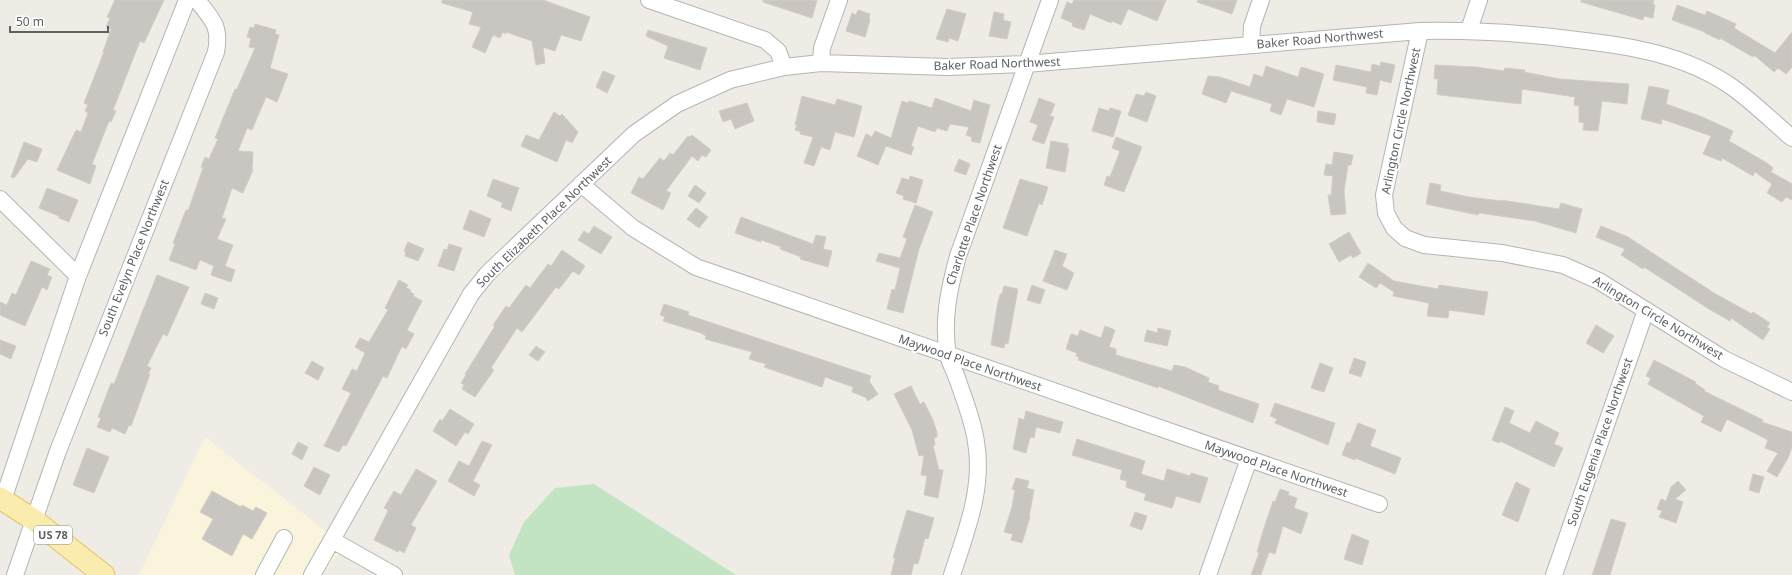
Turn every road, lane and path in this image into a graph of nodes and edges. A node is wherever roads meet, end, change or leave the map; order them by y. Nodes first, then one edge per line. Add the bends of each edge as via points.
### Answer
1 (187, 0) edge
2 (197, 0) edge
3 (649, 0) edge
4 (839, 0) edge
5 (1050, 0) edge
6 (1262, 0) edge
7 (1479, 0) edge
8 (1469, 30) junction
9 (1420, 31) junction
10 (1251, 45) junction
11 (821, 63) junction
12 (1026, 64) junction
13 (784, 67) junction
14 (1792, 138) edge
15 (581, 184) junction
16 (0, 200) edge
17 (78, 276) junction
18 (1646, 310) junction
19 (948, 355) junction
20 (1792, 392) edge
21 (1249, 459) junction
22 (2, 499) edge
23 (1379, 504) dead end
24 (34, 520) junction
25 (284, 538) dead end
26 (332, 540) junction
27 (15, 575) edge
28 (104, 575) edge
29 (264, 575) edge
30 (312, 575) edge
31 (394, 575) edge
32 (952, 575) edge
33 (1208, 575) edge
34 (1554, 575) edge

1 - 17 street
2 - 24 street, South Evelyn Place Northwest via 216,26 216,52 58,451
3 - 13 street via 765,40 778,51
4 - 11 street via 822,48
5 - 12 street, Charlotte Place Northwest
6 - 10 street via 1252,26
7 - 8 street
8 - 9 street, Baker Road Northwest
8 - 14 street, Baker Road Northwest via 1544,35 1654,52 1689,64 1731,86
9 - 10 street, Baker Road Northwest
9 - 18 street, Arlington Circle Northwest via 1384,195 1386,213 1394,228 1405,238 1424,245 1502,253 1563,265 1599,281
10 - 12 street, Baker Road Northwest
11 - 12 street, Baker Road Northwest via 948,67
11 - 13 street, South Elizabeth Place Northwest
12 - 19 street, Charlotte Place Northwest via 948,290 945,318
13 - 15 street, South Elizabeth Place Northwest via 730,80 677,104 634,134
15 - 19 street, Maywood Place Northwest via 633,228 696,267
15 - 26 street, South Elizabeth Place Northwest via 488,273 471,294
16 - 17 street
17 - 22 street
18 - 20 street, Arlington Circle Northwest via 1724,359
18 - 34 street, South Eugenia Place Northwest
19 - 21 street, Maywood Place Northwest
19 - 32 street, Charlotte Place Northwest via 970,417 976,443 978,478 972,514
21 - 23 street, Maywood Place Northwest
21 - 33 street
22 - 24 main road, US 78
24 - 27 street, South Evelyn Place Northwest
24 - 28 main road, US 78
25 - 29 street
26 - 30 street, South Elizabeth Place Northwest
26 - 31 street

